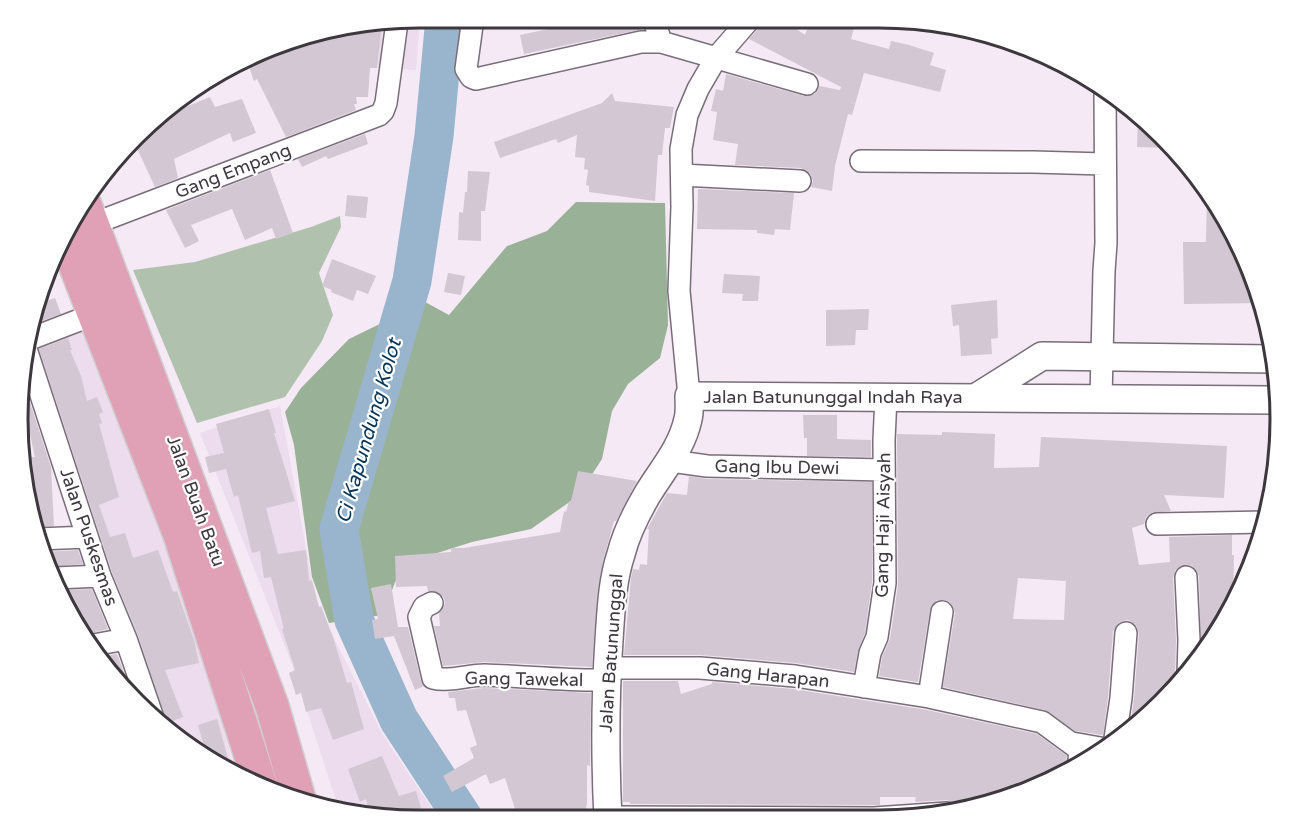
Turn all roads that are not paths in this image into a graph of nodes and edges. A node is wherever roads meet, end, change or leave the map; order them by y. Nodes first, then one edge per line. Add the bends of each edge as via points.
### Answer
1 (472, 28) edge
2 (657, 28) edge
3 (742, 28) edge
4 (397, 29) edge
5 (661, 42) junction
6 (716, 58) junction
7 (807, 84) dead end
8 (1105, 100) edge
9 (861, 161) dead end
10 (1104, 164) junction
11 (681, 175) junction
12 (800, 181) dead end
13 (81, 223) edge
14 (94, 314) junction
15 (38, 336) edge
16 (1102, 356) junction
17 (1266, 359) edge
18 (32, 368) edge
19 (689, 396) junction
20 (886, 396) junction
21 (977, 397) junction
22 (1101, 398) junction
23 (1270, 400) edge
24 (671, 461) junction
25 (884, 470) junction
26 (1257, 522) edge
27 (1157, 524) dead end
28 (87, 537) junction
29 (47, 539) edge
30 (100, 576) junction
31 (1186, 577) dead end
32 (62, 578) edge
33 (432, 603) dead end
34 (942, 612) dead end
35 (1126, 633) dead end
36 (126, 639) junction
37 (99, 644) edge
38 (1188, 660) edge
39 (607, 674) junction
40 (864, 687) junction
41 (929, 697) junction
42 (147, 699) edge
43 (1115, 732) edge
44 (1076, 754) edge
45 (257, 775) edge
46 (297, 791) edge
47 (608, 810) edge

1 - 5 street via 466,69 476,79 640,42
2 - 5 street
3 - 6 street
4 - 13 street, Gang Empang via 386,104 373,118
5 - 6 street
6 - 7 street
6 - 11 street via 687,116
8 - 10 street
9 - 10 street
10 - 16 street
11 - 12 street
11 - 19 street via 679,291
13 - 14 main road, Jalan Buah Batu
13 - 46 main road, Jalan Buah Batu via 272,706
14 - 15 street
14 - 45 main road, Jalan Buah Batu via 180,535
16 - 17 street, Jalan Batununggal Indah Raya
16 - 21 street, Jalan Batununggal Indah Raya via 1042,356
16 - 22 street
18 - 28 street, Jalan Puskesmas
19 - 20 street, Jalan Batununggal Indah Raya
19 - 24 street, Jalan Batununggal via 689,418
20 - 21 street, Jalan Batununggal Indah Raya
20 - 25 street, Gang Haji Aisyah
21 - 22 street, Jalan Batununggal Indah Raya
22 - 23 street, Jalan Batununggal Indah Raya
24 - 25 street, Gang Ibu Dewi via 707,466
24 - 39 street, Jalan Batununggal via 647,496 621,553 613,589
25 - 40 street, Gang Haji Aisyah via 885,583 877,638
26 - 27 street
28 - 29 street
28 - 30 street, Jalan Puskesmas
30 - 32 street
30 - 36 street, Jalan Puskesmas
31 - 38 street
33 - 39 street, Gang Tawekal via 424,607 419,617 433,678 483,675 572,681
34 - 41 street
35 - 43 street
36 - 37 street
36 - 42 street, Jalan Puskesmas
39 - 40 street, Gang Harapan via 700,668
39 - 47 street, Jalan Batununggal
40 - 41 street, Gang Harapan
41 - 44 street, Gang Harapan via 1042,722

